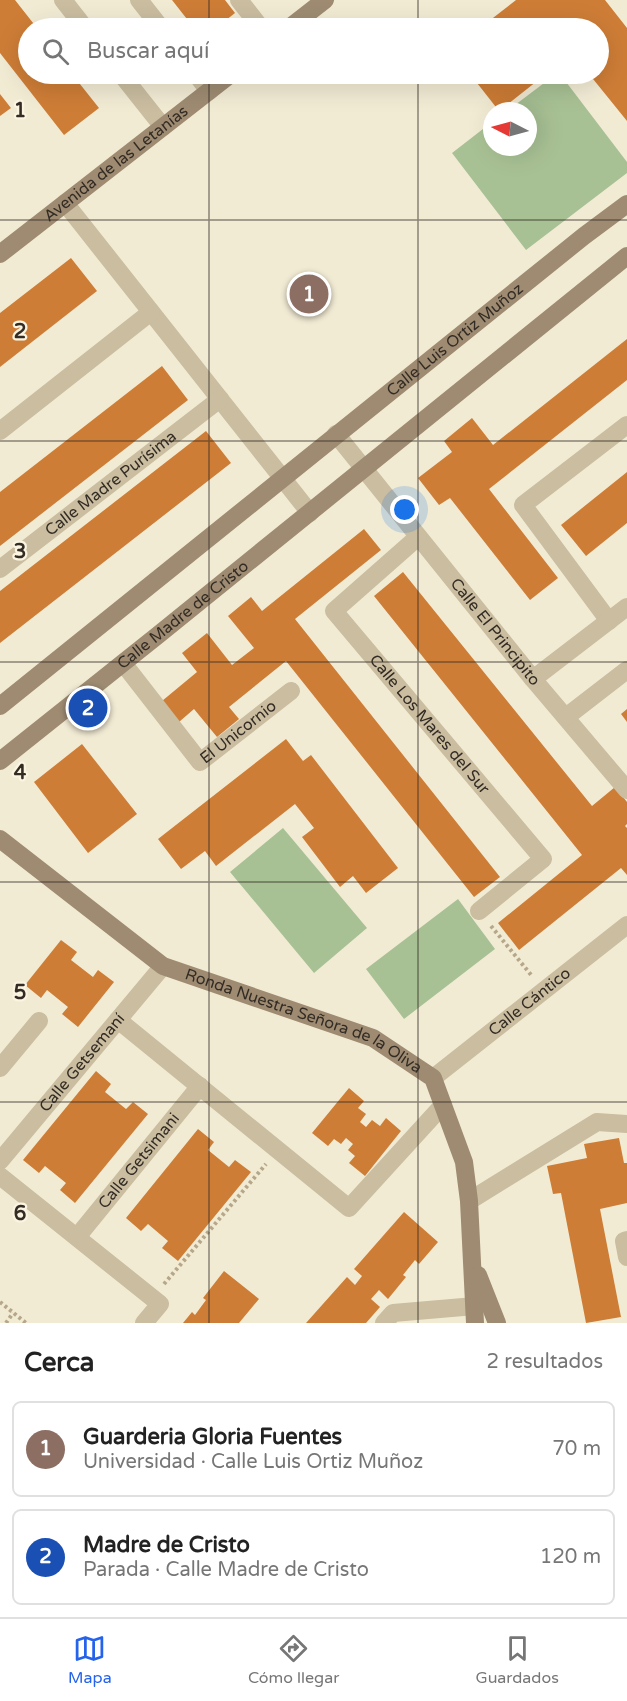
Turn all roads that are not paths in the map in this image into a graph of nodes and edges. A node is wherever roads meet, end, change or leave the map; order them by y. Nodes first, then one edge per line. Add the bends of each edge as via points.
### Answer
1 (63, 0) edge
2 (140, 0) edge
3 (239, 0) edge
4 (325, 0) edge
5 (77, 18) edge
6 (154, 18) edge
7 (253, 18) edge
8 (302, 18) edge
9 (129, 84) edge
10 (204, 84) edge
11 (217, 84) edge
12 (209, 90) junction
13 (163, 127) junction
14 (65, 203) junction
15 (627, 204) edge
16 (0, 254) edge
17 (627, 256) edge
18 (151, 312) junction
19 (220, 399) junction
20 (627, 425) edge
21 (0, 432) edge
22 (336, 434) junction
23 (365, 471) junction
24 (282, 477) junction
25 (310, 513) junction
26 (418, 537) junction
27 (0, 569) edge
28 (627, 607) edge
29 (609, 621) junction
30 (123, 663) junction
31 (627, 670) edge
32 (533, 679) junction
33 (291, 691) dead end
34 (0, 706) edge
35 (566, 717) junction
36 (0, 761) edge
37 (627, 790) edge
38 (0, 839) edge
39 (479, 912) road end
40 (627, 925) edge
41 (163, 966) junction
42 (118, 1020) junction
43 (39, 1022) dead end
44 (0, 1068) edge
45 (433, 1078) junction
46 (200, 1086) junction
47 (443, 1105) junction
48 (627, 1124) edge
49 (0, 1161) edge
50 (0, 1176) edge
51 (468, 1201) junction
52 (77, 1237) junction
53 (627, 1240) edge
54 (627, 1257) edge
55 (473, 1262) junction
56 (475, 1315) edge
57 (425, 1317) edge
58 (144, 1323) edge
59 (384, 1323) edge
60 (497, 1323) edge

1 - 5 street
2 - 6 street
3 - 7 street
4 - 8 street
9 - 13 street
10 - 12 street
11 - 12 street, Avenida de las Letanías
12 - 13 street, Avenida de las Letanías
13 - 14 street, Avenida de las Letanías
14 - 16 street, Avenida de las Letanías
14 - 18 street
15 - 22 street, Calle Luis Ortiz Muñoz
17 - 23 street
18 - 19 street
18 - 21 street
19 - 24 street
19 - 27 street, Calle Madre Purísima
20 - 29 street via 524,505
22 - 23 street, Calle El Principito
22 - 24 street, Calle Luis Ortiz Muñoz
23 - 25 street
23 - 26 street, Calle El Principito
24 - 25 street
24 - 34 street
25 - 30 street, Calle Madre de Cristo
26 - 32 street, Calle El Principito
26 - 39 street, Calle Los Mares del Sur via 334,611 543,859
28 - 29 street
29 - 32 street
30 - 33 street, El Unicornio via 200,762
30 - 36 street, Calle Madre de Cristo
31 - 35 street
32 - 35 street, Calle El Principito
35 - 37 street, Calle El Principito
38 - 41 street, Ronda Nuestra Señora de la Oliva
40 - 45 street, Calle Cántico
41 - 42 street, Calle Getsemaní
41 - 45 street, Ronda Nuestra Señora de la Oliva via 373,1038
42 - 46 street
42 - 49 street, Calle Getsemaní
43 - 44 street
45 - 47 street, Ronda Nuestra Señora de la Oliva
46 - 47 street via 349,1208
46 - 52 street, Calle Getsimani
47 - 51 street, Ronda Nuestra Señora de la Oliva via 464,1162
48 - 51 street via 597,1122
50 - 52 street
51 - 55 street, Ronda Nuestra Señora de la Oliva
52 - 58 street via 160,1304
53 - 54 street
55 - 56 street, Ronda Nuestra Señora de la Oliva
55 - 60 street
56 - 57 street
57 - 59 street via 393,1313

